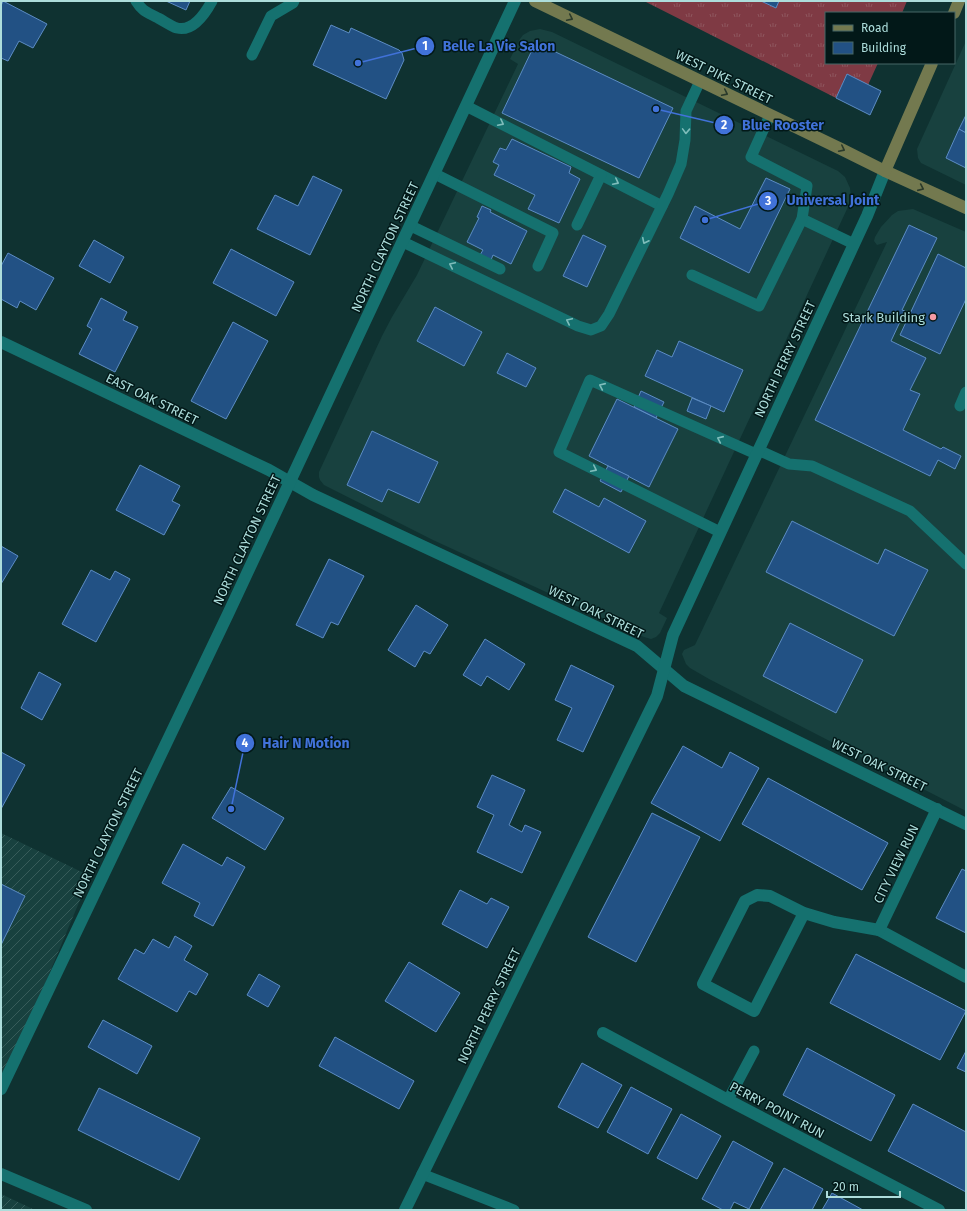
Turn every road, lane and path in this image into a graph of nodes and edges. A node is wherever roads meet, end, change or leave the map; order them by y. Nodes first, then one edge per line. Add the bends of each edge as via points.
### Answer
1 (136, 1) edge
2 (212, 1) edge
3 (294, 1) edge
4 (515, 1) edge
5 (535, 1) edge
6 (959, 1) edge
7 (954, 12) edge
8 (252, 55) dead end
9 (932, 64) edge
10 (700, 81) junction
11 (466, 106) junction
12 (770, 115) junction
13 (885, 172) junction
14 (435, 174) junction
15 (601, 174) junction
16 (662, 206) junction
17 (966, 208) edge
18 (802, 219) junction
19 (577, 225) dead end
20 (410, 226) junction
21 (403, 242) junction
22 (854, 244) junction
23 (538, 266) dead end
24 (500, 269) dead end
25 (692, 275) dead end
26 (1, 342) edge
27 (966, 392) edge
28 (960, 406) dead end
29 (757, 452) junction
30 (290, 482) junction
31 (720, 532) junction
32 (966, 564) edge
33 (663, 667) junction
34 (937, 809) junction
35 (966, 824) edge
36 (804, 913) junction
37 (879, 930) junction
38 (966, 977) edge
39 (603, 1033) dead end
40 (754, 1051) dead end
41 (1, 1088) edge
42 (728, 1100) junction
43 (1, 1174) edge
44 (422, 1174) junction
45 (86, 1210) edge
46 (405, 1210) edge
47 (514, 1210) edge
48 (939, 1210) edge

1 - 2 lane via 141,9 178,28 188,27 196,22
3 - 8 lane via 270,16
4 - 11 street, NORTH CLAYTON STREET
5 -> 10 main road, WEST PIKE STREET
6 - 7 main road
9 - 13 main road, NORTH PERRY STREET
10 -> 12 main road, WEST PIKE STREET
10 -> 16 lane via 686,111 681,164
11 - 14 street, NORTH CLAYTON STREET
11 -> 15 lane
12 -> 13 main road, WEST PIKE STREET
12 - 18 lane via 751,157 807,186
13 -> 17 main road, WEST PIKE STREET
13 - 22 street, NORTH PERRY STREET
14 - 20 street, NORTH CLAYTON STREET
14 - 23 lane via 553,233
15 -> 16 lane
15 - 19 lane
16 -> 21 lane via 609,314 601,326 591,330
18 - 22 lane
18 - 25 lane via 759,306
20 - 21 street, NORTH CLAYTON STREET
20 - 24 lane
21 - 30 street, NORTH CLAYTON STREET
22 - 29 street, NORTH PERRY STREET
26 - 30 street, EAST OAK STREET
27 - 28 lane
29 - 31 street, NORTH PERRY STREET
29 -> 31 lane via 590,380 559,452
29 - 32 lane via 789,464 812,466 910,511
30 - 33 street, WEST OAK STREET via 320,499 637,646
30 - 41 street, NORTH CLAYTON STREET
31 - 33 street, NORTH PERRY STREET via 673,635
33 - 34 street, WEST OAK STREET via 684,686
33 - 44 street, NORTH PERRY STREET via 657,696
34 - 35 street, WEST OAK STREET
34 - 37 street, CITY VIEW RUN
36 - 36 street via 754,1011 703,984 745,901 757,895 770,896
36 - 37 street via 834,922
37 - 38 street
39 - 42 street, PERRY POINT RUN
40 - 42 lane
42 - 48 street, PERRY POINT RUN
43 - 45 street
44 - 46 street, NORTH PERRY STREET
44 - 47 lane

